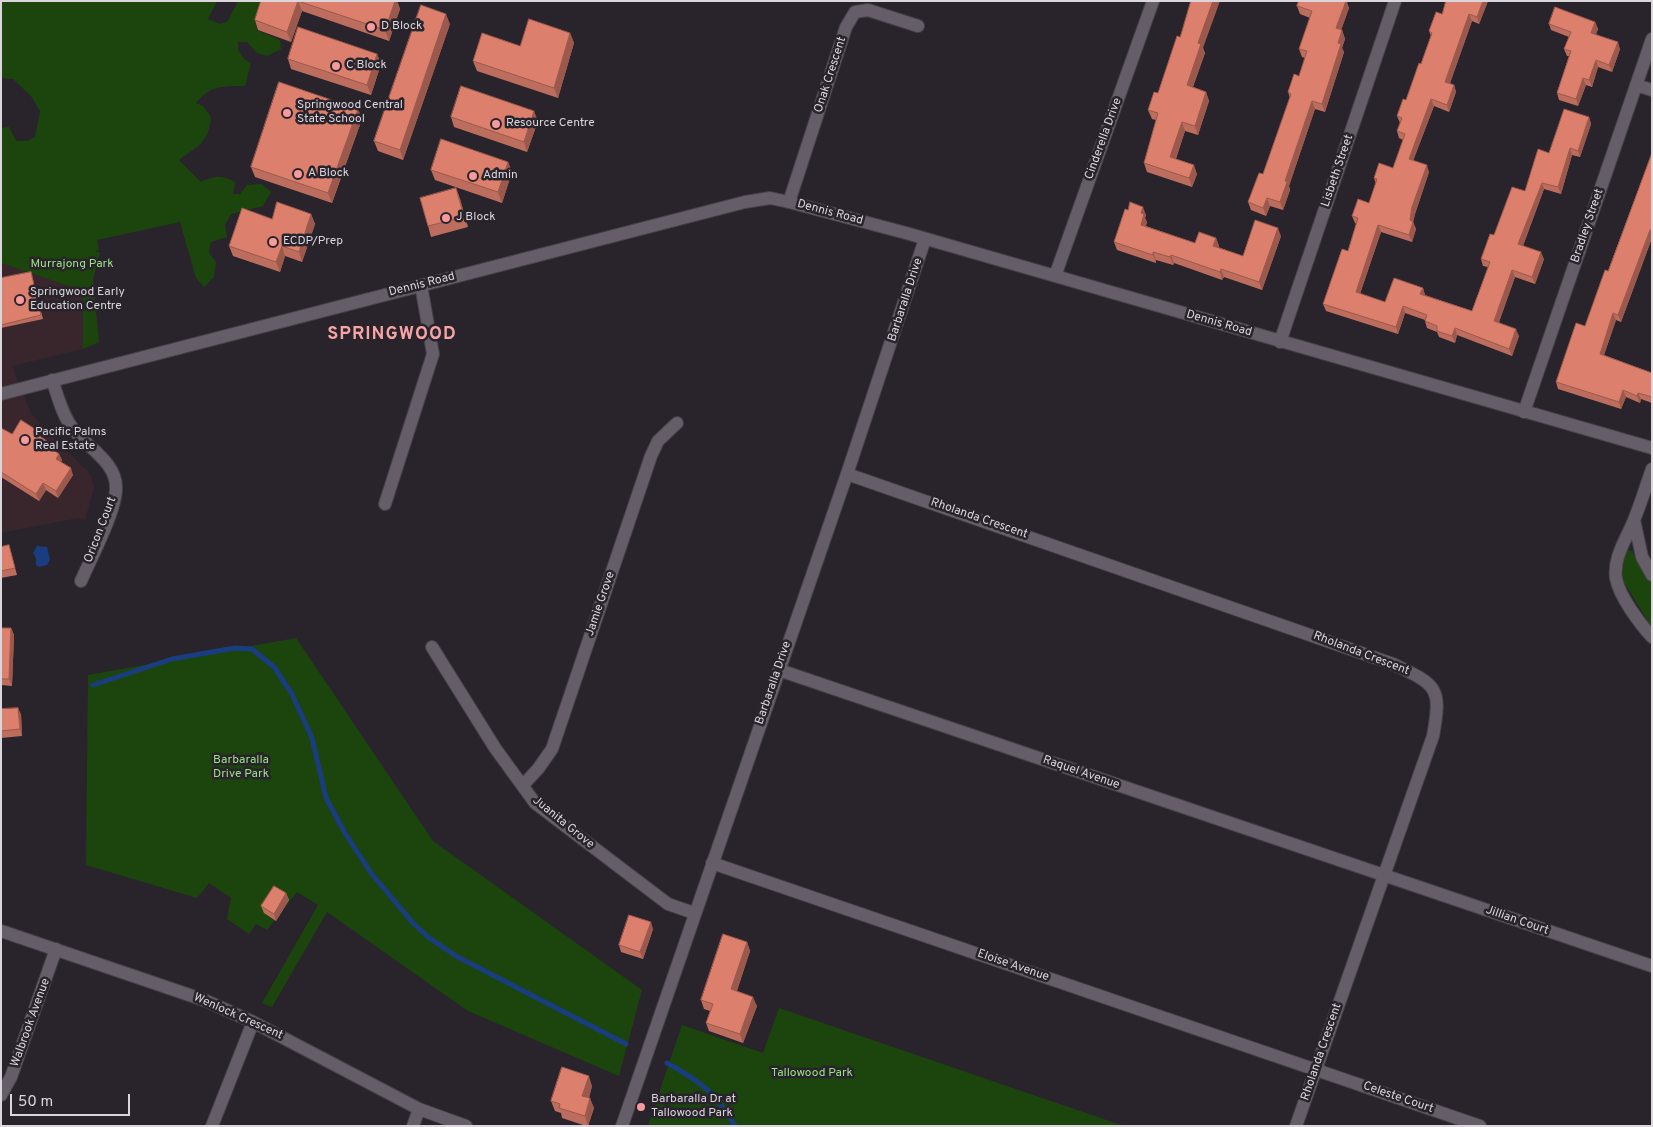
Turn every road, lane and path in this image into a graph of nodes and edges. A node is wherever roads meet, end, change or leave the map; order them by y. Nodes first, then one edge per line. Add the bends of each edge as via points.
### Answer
1 (1153, 1) edge
2 (1395, 1) edge
3 (918, 26) dead end
4 (1652, 39) edge
5 (1636, 85) junction
6 (1652, 90) edge
7 (788, 202) junction
8 (926, 239) junction
9 (1055, 276) junction
10 (421, 285) junction
11 (1280, 342) junction
12 (52, 380) junction
13 (1, 394) edge
14 (1524, 412) junction
15 (677, 423) dead end
16 (1652, 448) edge
17 (1652, 469) edge
18 (848, 474) junction
19 (385, 504) dead end
20 (1634, 520) junction
21 (1652, 575) edge
22 (81, 581) dead end
23 (1652, 637) edge
24 (432, 647) dead end
25 (779, 670) junction
26 (523, 786) junction
27 (712, 863) junction
28 (1383, 876) junction
29 (694, 913) junction
30 (1, 931) edge
31 (56, 949) junction
32 (1652, 966) edge
33 (253, 1022) junction
34 (1315, 1069) junction
35 (1, 1094) edge
36 (419, 1108) junction
37 (212, 1126) edge
38 (413, 1126) edge
39 (466, 1126) edge
40 (622, 1126) edge
41 (1296, 1126) edge
42 (1480, 1126) edge

1 - 9 street, Cinderella Drive
2 - 11 street, Lisbeth Street
3 - 7 street, Onak Crescent via 868,10 854,12 846,27
4 - 5 street, Bradley Street
5 - 6 street
5 - 14 street, Bradley Street
7 - 8 street, Dennis Road
7 - 10 street, Dennis Road via 770,198 745,202
8 - 9 street, Dennis Road
8 - 18 street, Barbaralla Drive
9 - 11 street, Dennis Road
10 - 12 street, Dennis Road
10 - 19 street via 434,354
11 - 14 street, Dennis Road
12 - 13 street, Dennis Road
12 - 22 street, Oricon Court via 62,410 73,429 112,469 116,486 114,502
14 - 16 street, Dennis Road
15 - 26 street, Jamie Grove via 658,441 651,456 552,749
17 - 20 street
18 - 25 street, Barbaralla Drive
18 - 28 street, Rholanda Crescent via 1384,660 1419,676 1436,692 1438,709 1433,736
20 - 21 street via 1642,557
20 - 23 street via 1622,547 1616,580 1642,626
24 - 26 street, Juanita Grove via 495,748
25 - 27 street, Barbaralla Drive
25 - 28 street, Raquel Avenue
26 - 29 street, Juanita Grove via 535,803 668,904
27 - 29 street, Barbaralla Drive
27 - 34 street, Eloise Avenue
28 - 32 street, Jillian Court
28 - 34 street, Rholanda Crescent
29 - 40 street, Barbaralla Drive
30 - 31 street, Wenlock Crescent
31 - 33 street, Wenlock Crescent via 204,1000
31 - 35 street, Walbrook Avenue via 11,1077
33 - 36 street, Wenlock Crescent
33 - 37 street
34 - 41 street, Rholanda Crescent
34 - 42 street, Celeste Court
36 - 38 street
36 - 39 street, Wenlock Crescent

